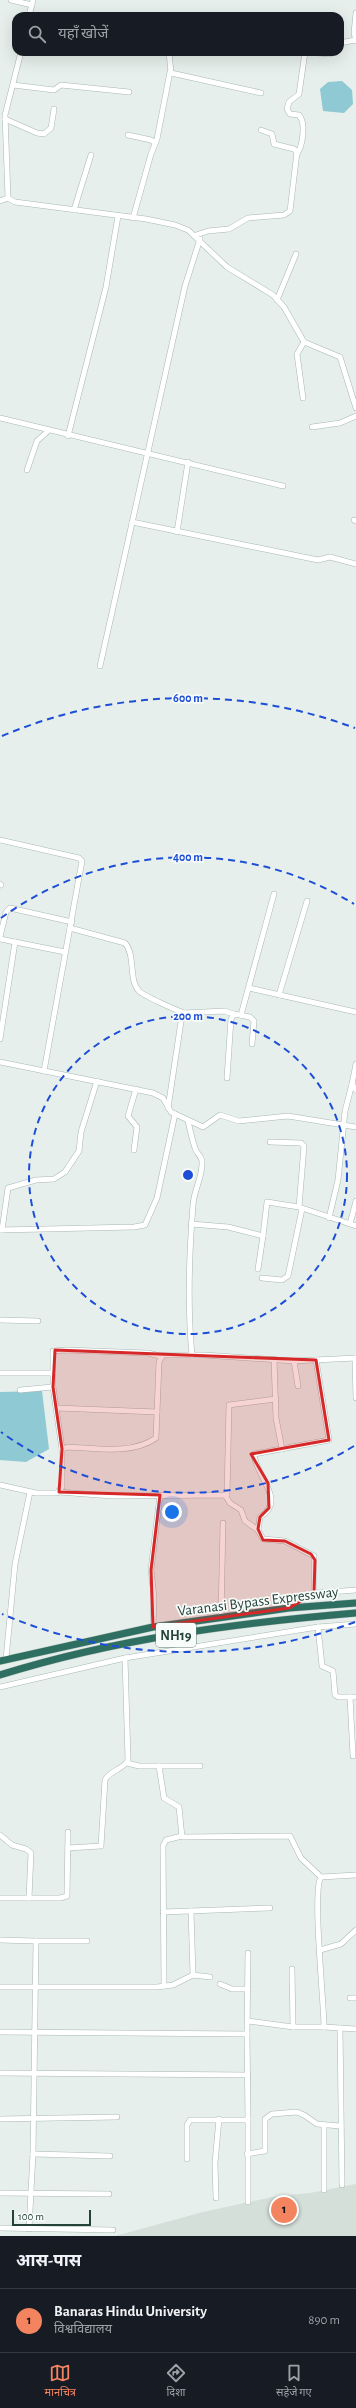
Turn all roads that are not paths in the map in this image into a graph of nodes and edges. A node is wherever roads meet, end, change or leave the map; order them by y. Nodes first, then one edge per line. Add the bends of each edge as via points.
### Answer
1 (11, 0) edge
2 (32, 2) edge
3 (30, 12) edge
4 (356, 13) edge
5 (356, 40) edge
6 (344, 42) edge
7 (20, 56) edge
8 (169, 56) edge
9 (304, 56) edge
10 (170, 72) junction
11 (13, 85) junction
12 (129, 92) dead end
13 (261, 93) dead end
14 (54, 110) dead end
15 (3, 116) edge
16 (261, 130) dead end
17 (128, 135) dead end
18 (155, 143) junction
19 (297, 154) junction
20 (91, 155) dead end
21 (8, 198) junction
22 (0, 201) edge
23 (74, 210) junction
24 (118, 216) junction
25 (133, 218) junction
26 (198, 237) junction
27 (296, 254) dead end
28 (277, 300) junction
29 (304, 342) junction
30 (303, 398) dead end
31 (356, 408) edge
32 (356, 416) edge
33 (0, 418) edge
34 (312, 427) dead end
35 (48, 431) junction
36 (68, 436) junction
37 (147, 453) junction
38 (188, 462) junction
39 (27, 470) dead end
40 (283, 486) dead end
41 (132, 522) junction
42 (177, 532) junction
43 (356, 564) edge
44 (100, 666) dead end
45 (0, 840) edge
46 (274, 894) dead end
47 (307, 901) dead end
48 (72, 922) junction
49 (70, 928) junction
50 (0, 938) edge
51 (15, 942) junction
52 (65, 952) junction
53 (249, 988) junction
54 (279, 995) junction
55 (356, 1012) edge
56 (184, 1013) junction
57 (234, 1014) junction
58 (241, 1015) junction
59 (0, 1039) edge
60 (252, 1044) dead end
61 (0, 1062) edge
62 (356, 1064) edge
63 (44, 1071) junction
64 (227, 1078) dead end
65 (97, 1081) junction
66 (352, 1084) junction
67 (136, 1089) junction
68 (356, 1090) edge
69 (168, 1108) junction
70 (175, 1114) junction
71 (188, 1121) junction
72 (343, 1125) junction
73 (356, 1127) edge
74 (270, 1142) dead end
75 (134, 1150) dead end
76 (356, 1201) edge
77 (300, 1208) junction
78 (329, 1218) junction
79 (191, 1224) junction
80 (350, 1224) junction
81 (356, 1226) edge
82 (1, 1230) edge
83 (263, 1236) junction
84 (258, 1269) dead end
85 (262, 1278) dead end
86 (0, 1320) edge
87 (38, 1321) dead end
88 (192, 1355) junction
89 (160, 1356) junction
90 (356, 1358) edge
91 (274, 1359) junction
92 (316, 1360) junction
93 (294, 1361) junction
94 (0, 1373) edge
95 (53, 1373) junction
96 (298, 1386) dead end
97 (53, 1388) junction
98 (20, 1390) dead end
99 (356, 1398) edge
100 (276, 1399) junction
101 (57, 1408) junction
102 (157, 1412) junction
103 (62, 1449) junction
104 (282, 1449) junction
105 (0, 1485) edge
106 (30, 1492) junction
107 (59, 1492) junction
108 (160, 1495) junction
109 (227, 1496) junction
110 (223, 1523) dead end
111 (258, 1530) junction
112 (356, 1590) edge
113 (314, 1594) junction
114 (356, 1603) edge
115 (288, 1608) junction
116 (356, 1613) edge
117 (221, 1617) junction
118 (356, 1624) edge
119 (153, 1627) junction
120 (318, 1627) junction
121 (125, 1658) junction
122 (3, 1660) edge
123 (0, 1675) edge
124 (0, 1687) edge
125 (350, 1697) junction
126 (356, 1697) edge
127 (354, 1737) edge
128 (353, 1756) dead end
129 (127, 1763) junction
130 (159, 1766) junction
131 (200, 1766) dead end
132 (68, 1832) dead end
133 (0, 1835) edge
134 (182, 1836) junction
135 (68, 1848) junction
136 (356, 1875) edge
137 (321, 1877) junction
138 (0, 1898) edge
139 (29, 1898) junction
140 (270, 1908) dead end
141 (192, 1911) junction
142 (164, 1912) junction
143 (356, 1930) edge
144 (0, 1940) edge
145 (36, 1941) junction
146 (87, 1941) dead end
147 (320, 1950) junction
148 (248, 1953) dead end
149 (292, 1969) dead end
150 (194, 1975) junction
151 (210, 1977) dead end
152 (220, 1984) dead end
153 (164, 1986) junction
154 (0, 1987) edge
155 (36, 1987) junction
156 (248, 1989) junction
157 (350, 1998) dead end
158 (356, 1998) edge
159 (248, 2021) junction
160 (293, 2027) junction
161 (324, 2027) junction
162 (340, 2028) junction
163 (356, 2029) edge
164 (35, 2031) junction
165 (0, 2032) edge
166 (247, 2034) junction
167 (0, 2072) edge
168 (34, 2072) junction
169 (248, 2074) junction
170 (34, 2117) junction
171 (117, 2117) dead end
172 (0, 2119) edge
173 (219, 2119) junction
174 (248, 2120) junction
175 (324, 2125) junction
176 (340, 2126) junction
177 (33, 2154) junction
178 (247, 2154) junction
179 (110, 2156) dead end
180 (186, 2159) dead end
181 (342, 2185) dead end
182 (324, 2190) dead end
183 (0, 2193) edge
184 (31, 2194) junction
185 (110, 2194) dead end
186 (216, 2198) dead end
187 (248, 2202) dead end
188 (0, 2228) edge
189 (29, 2229) junction
190 (113, 2230) dead end

1 - 2 street
2 - 3 street
4 - 5 street
5 - 6 street
7 - 11 street
8 - 10 street
9 - 19 street via 299,94 289,102 287,109 290,114 299,115 301,119 303,137
10 - 13 street
10 - 18 street
11 - 12 street via 54,90 61,85
11 - 15 street
14 - 15 street via 51,128 44,134
15 - 21 street
16 - 19 street via 272,134 274,144 294,149
17 - 18 street
18 - 25 street
19 - 26 street via 288,213 248,218 229,229 208,231
20 - 23 street
21 - 22 street
21 - 23 street via 15,202
23 - 24 street
24 - 25 street
24 - 36 street via 106,287
25 - 26 street via 175,225
26 - 28 street via 227,267 266,290
26 - 37 street
27 - 28 street
28 - 29 street
29 - 30 street via 298,354
29 - 31 street via 340,357
32 - 34 street via 340,423
33 - 35 street
35 - 36 street
35 - 39 street via 37,440
36 - 37 street
37 - 38 street
37 - 41 street
38 - 40 street
38 - 42 street
41 - 42 street
41 - 44 street
42 - 43 street via 318,560 335,558
45 - 48 street via 81,859 83,865
46 - 53 street
47 - 54 street
48 - 49 street
48 - 50 street via 10,908 6,912
49 - 52 street
49 - 56 street via 125,944 131,953 138,990
50 - 51 street
51 - 52 street
51 - 59 street
52 - 63 street
53 - 54 street
53 - 58 street
54 - 55 street
56 - 57 street via 224,1011
56 - 69 street via 179,1022
57 - 58 street
57 - 64 street via 231,1019
58 - 60 street via 254,1021
61 - 63 street
62 - 66 street
63 - 65 street
65 - 67 street
65 - 82 street via 81,1132 79,1151 69,1166 54,1179 36,1180 8,1188
66 - 68 street
66 - 72 street
67 - 69 street via 158,1095
67 - 75 street via 128,1116 136,1127
69 - 70 street
70 - 71 street
70 - 82 street via 159,1193 145,1225
71 - 72 street via 203,1127 220,1116 239,1121 288,1116
71 - 79 street via 195,1149 202,1160 201,1177 194,1190
72 - 73 street
72 - 78 street via 338,1180
74 - 77 street via 301,1143 304,1146
76 - 80 street
77 - 78 street
77 - 83 street via 267,1202
77 - 85 street via 288,1276 282,1280
78 - 80 street
79 - 83 street via 228,1227
79 - 88 street via 188,1307
80 - 81 street
83 - 84 street
86 - 87 street
88 - 89 street
88 - 91 street
89 - 95 street via 148,1353 55,1350 52,1353
89 - 102 street
90 - 92 street
90 - 99 street
91 - 93 street
91 - 100 street
92 - 93 street
92 - 104 street via 329,1440
93 - 96 street
94 - 95 street
95 - 97 street
97 - 98 street
97 - 101 street
100 - 104 street via 276,1418
100 - 109 street via 229,1405
101 - 102 street
101 - 103 street
102 - 103 street via 158,1436 142,1445 115,1449
103 - 107 street via 62,1487
104 - 111 street via 254,1454 255,1462 268,1483 270,1505 268,1512 260,1517
105 - 106 street
106 - 107 street
106 - 122 street via 15,1564
107 - 108 street via 112,1496
108 - 109 street
108 - 119 street via 151,1570 154,1597
109 - 111 street via 250,1526
110 - 117 street
111 - 113 street via 263,1539 285,1541 314,1556
112 - 113 street
113 - 115 street
114 - 115 highway, Varanasi Bypass Expressway / NH19
115 - 117 highway, Varanasi Bypass Expressway / NH19
116 - 123 highway, Varanasi Bypass Expressway / NH19 via 287,1619 115,1646
117 - 119 highway, Varanasi Bypass Expressway / NH19
118 - 120 street
119 - 122 highway, Varanasi Bypass Expressway / NH19
120 - 121 street
120 - 125 street via 322,1666 333,1671 334,1695 338,1698
121 - 124 street
121 - 129 street via 129,1750
125 - 126 street
125 - 127 street
127 - 128 street
129 - 130 street
129 - 135 street via 105,1780 101,1846
130 - 131 street
130 - 134 street via 164,1798 179,1807
132 - 135 street
133 - 139 street via 12,1845 31,1853
134 - 137 street via 290,1836 301,1858
134 - 142 street via 164,1842
135 - 139 street via 67,1896
136 - 137 street
137 - 147 street via 318,1883
138 - 139 street
140 - 141 street
141 - 142 street
141 - 150 street
142 - 153 street
143 - 147 street via 341,1944
144 - 145 street
145 - 146 street
145 - 155 street
147 - 161 street
148 - 156 street
149 - 160 street
150 - 151 street
150 - 153 street via 182,1982
152 - 156 street via 232,1989
153 - 155 street
154 - 155 street
155 - 164 street
156 - 159 street
157 - 158 street
159 - 160 street
159 - 166 street
160 - 161 street
161 - 162 street
162 - 163 street
162 - 176 street
164 - 165 street
164 - 166 street
164 - 168 street
166 - 169 street
167 - 168 street
168 - 169 street
168 - 170 street
169 - 174 street
170 - 171 street
170 - 172 street
170 - 177 street
173 - 174 street
173 - 180 street via 193,2119 188,2122
173 - 186 street via 215,2163
174 - 178 street
175 - 176 street
175 - 178 street via 313,2122 301,2113 268,2115 265,2119 265,2150
175 - 182 street
176 - 181 street
177 - 179 street
177 - 184 street
178 - 187 street
183 - 184 street
184 - 185 street
184 - 189 street
188 - 189 street
189 - 190 street

